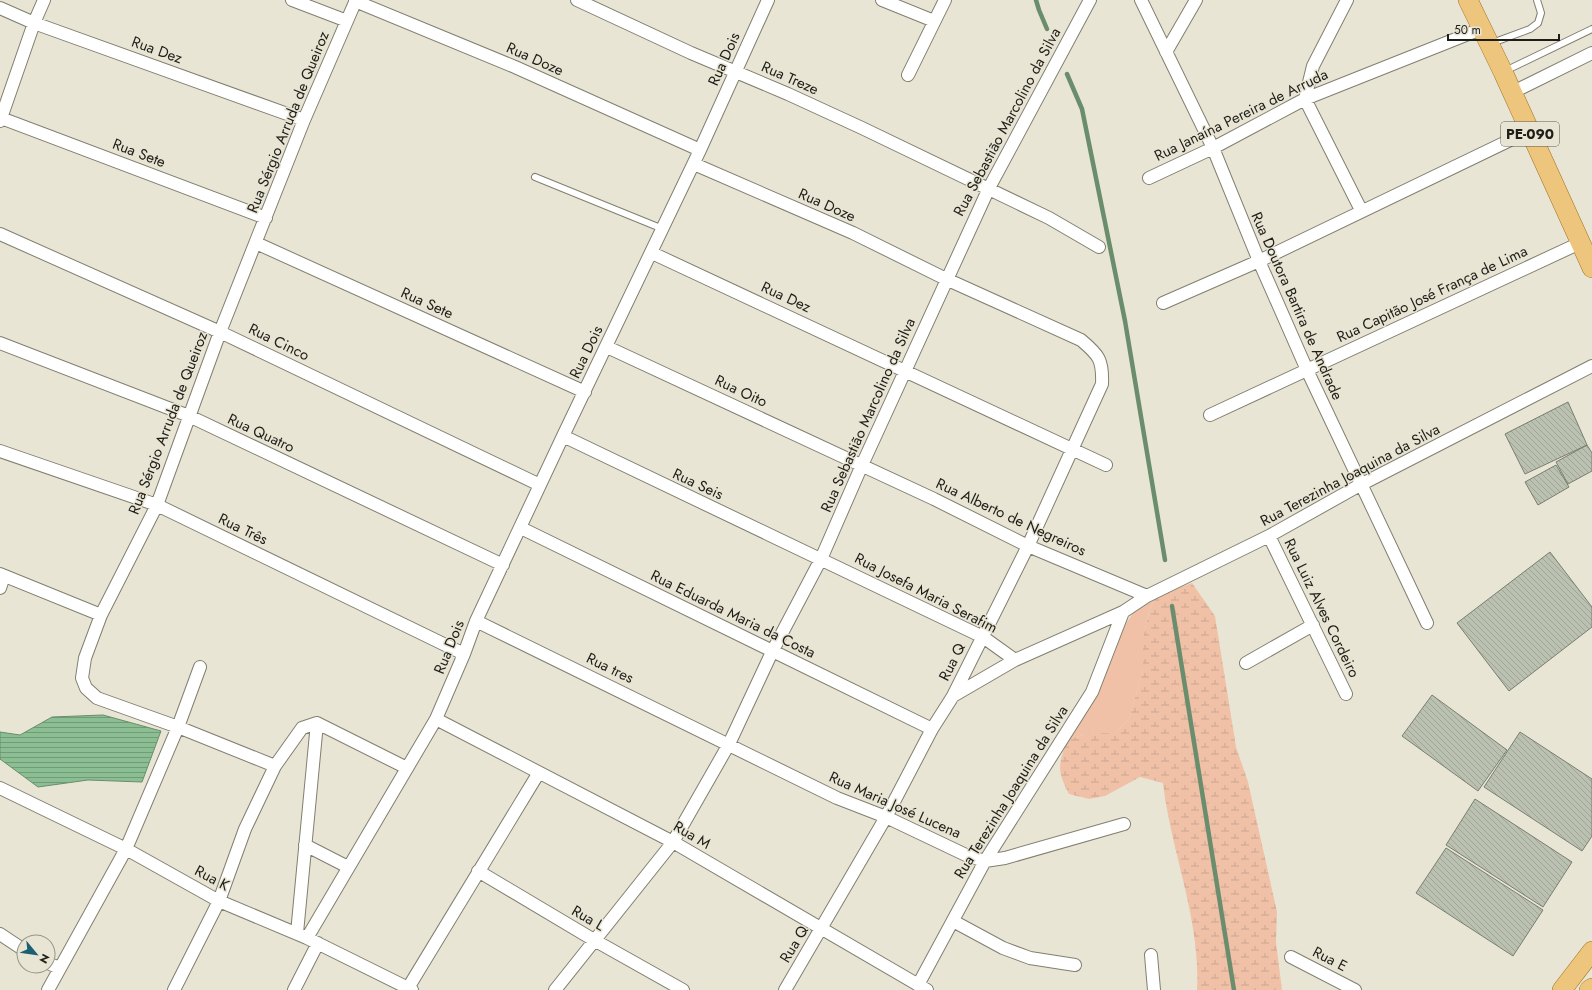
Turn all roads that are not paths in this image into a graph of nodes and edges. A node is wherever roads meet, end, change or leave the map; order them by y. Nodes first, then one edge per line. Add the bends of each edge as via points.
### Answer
1 (44, 0) edge
2 (292, 0) edge
3 (356, 0) edge
4 (577, 0) edge
5 (768, 0) edge
6 (882, 0) edge
7 (946, 0) edge
8 (1090, 0) edge
9 (1141, 0) edge
10 (1196, 0) edge
11 (1347, 0) edge
12 (1468, 0) edge
13 (1537, 0) edge
14 (0, 8) edge
15 (347, 21) junction
16 (934, 21) junction
17 (34, 23) junction
18 (1592, 29) edge
19 (1485, 37) junction
20 (1166, 52) junction
21 (1592, 53) edge
22 (736, 72) junction
23 (1503, 72) junction
24 (908, 75) dead end
25 (1511, 93) junction
26 (1305, 99) junction
27 (1, 120) edge
28 (304, 120) junction
29 (1529, 131) junction
30 (1213, 148) junction
31 (700, 150) junction
32 (694, 164) junction
33 (535, 177) dead end
34 (1149, 178) dead end
35 (989, 188) junction
36 (1361, 210) junction
37 (266, 218) junction
38 (663, 229) junction
39 (0, 234) edge
40 (256, 243) junction
41 (1580, 243) junction
42 (1099, 247) dead end
43 (652, 253) junction
44 (1259, 261) junction
45 (1592, 268) edge
46 (946, 279) junction
47 (1163, 303) dead end
48 (220, 332) junction
49 (1081, 340) joint
50 (0, 344) edge
51 (607, 346) junction
52 (1592, 366) edge
53 (906, 370) junction
54 (1307, 370) junction
55 (585, 392) junction
56 (1210, 415) dead end
57 (189, 416) junction
58 (563, 436) junction
59 (1072, 448) junction
60 (0, 452) edge
61 (862, 465) junction
62 (1106, 465) dead end
63 (540, 485) junction
64 (1360, 485) junction
65 (157, 505) junction
66 (521, 528) junction
67 (1269, 536) junction
68 (1028, 546) junction
69 (821, 559) junction
70 (503, 565) junction
71 (2, 575) edge
72 (0, 588) edge
73 (1147, 596) junction
74 (1123, 612) junction
75 (101, 615) junction
76 (476, 621) junction
77 (1313, 624) junction
78 (1427, 624) dead end
79 (983, 637) junction
80 (772, 652) junction
81 (464, 654) junction
82 (1015, 660) junction
83 (1246, 662) dead end
84 (200, 667) dead end
85 (1346, 694) dead end
86 (953, 696) junction
87 (436, 719) junction
88 (317, 723) junction
89 (178, 727) junction
90 (932, 728) junction
91 (729, 744) junction
92 (275, 766) junction
93 (407, 768) junction
94 (538, 774) junction
95 (0, 788) edge
96 (886, 817) junction
97 (1124, 824) dead end
98 (673, 842) junction
99 (305, 845) junction
100 (126, 849) junction
101 (985, 861) junction
102 (348, 868) junction
103 (478, 871) junction
104 (219, 901) junction
105 (953, 921) junction
106 (821, 929) junction
107 (0, 934) edge
108 (307, 938) junction
109 (594, 940) junction
110 (16, 945) edge
111 (1592, 951) edge
112 (1151, 955) dead end
113 (1291, 957) dead end
114 (1075, 965) dead end
115 (56, 967) edge
116 (59, 968) junction
117 (923, 988) edge
118 (1592, 988) edge
119 (410, 989) edge
120 (48, 990) edge
121 (174, 990) edge
122 (294, 990) edge
123 (556, 990) edge
124 (683, 990) edge
125 (785, 990) edge
126 (1154, 990) edge
127 (1355, 990) edge
128 (1562, 990) edge
129 (1589, 990) edge

1 - 17 street
2 - 15 street
3 - 15 street, Rua Sérgio Arruda de Queiroz
3 - 31 street, Rua Doze via 515,67
4 - 22 street, Rua Treze
5 - 22 street, Rua Dois
6 - 16 street
7 - 16 street
8 - 35 street, Rua Sebastião Marcolino da Silva
9 - 20 street, Rua Doutora Bartira de Andrade
10 - 20 street
11 - 26 street via 1313,66
12 - 19 main road, PE-090
13 - 19 lane via 1541,13 1538,23 1530,29
14 - 17 street, Rua Dez
15 - 28 street, Rua Sérgio Arruda de Queiroz
16 - 24 street
17 - 27 street
17 - 28 street, Rua Dez
18 - 23 lane
19 - 23 main road, PE-090
19 - 26 street, Rua Janaína Pereira de Arruda
20 - 30 street, Rua Doutora Bartira de Andrade
21 - 25 street
22 - 31 street, Rua Dois
22 - 35 street, Rua Treze
23 - 25 main road, PE-090
25 - 29 main road, PE-090
26 - 30 street, Rua Janaína Pereira de Arruda
26 - 36 street
27 - 37 street, Rua Sete
28 - 37 street, Rua Sérgio Arruda de Queiroz
29 - 36 street
29 - 41 main road, PE-090
30 - 34 street, Rua Janaína Pereira de Arruda
30 - 44 street, Rua Doutora Bartira de Andrade
31 - 32 street, Rua Dois
32 - 38 street, Rua Dois
32 - 46 street, Rua Doze via 853,234
33 - 38 lane
35 - 42 street, Rua Treze
35 - 46 street, Rua Sebastião Marcolino da Silva
36 - 44 street
37 - 40 street, Rua Sérgio Arruda de Queiroz
38 - 43 street, Rua Dois
39 - 48 street, Rua Cinco
40 - 48 street, Rua Sérgio Arruda de Queiroz
40 - 55 street, Rua Sete
41 - 45 main road, PE-090
41 - 54 street, Rua Capitão José França de Lima
43 - 51 street, Rua Dois
43 - 53 street, Rua Dez
44 - 47 street
44 - 54 street, Rua Doutora Bartira de Andrade
46 - 49 street, Rua Doze
46 - 53 street, Rua Sebastião Marcolino da Silva
48 - 57 street, Rua Sérgio Arruda de Queiroz
48 - 63 street, Rua Cinco
49 - 59 street, Rua Q via 1096,352 1102,366 1102,384
50 - 57 street, Rua Quatro
51 - 55 street, Rua Dois
51 - 61 street, Rua Oito
52 - 64 street, Rua Terezinha Joaquina da Silva
53 - 59 street, Rua Dez
53 - 61 street, Rua Sebastião Marcolino da Silva
54 - 56 street, Rua Capitão José França de Lima
54 - 64 street, Rua Doutora Bartira de Andrade
55 - 58 street, Rua Dois
57 - 65 street, Rua Sérgio Arruda de Queiroz
57 - 70 street, Rua Quatro
58 - 63 street, Rua Dois
58 - 69 street, Rua Seis
59 - 62 street, Rua Dez
59 - 68 street, Rua Q
60 - 65 street, Rua Três
61 - 68 street, Rua Alberto de Negreiros
61 - 69 street, Rua Sebastião Marcolino da Silva
63 - 66 street, Rua Dois
64 - 67 street, Rua Terezinha Joaquina da Silva
64 - 78 street, Rua Doutora Bartira de Andrade
65 - 75 street, Rua Sérgio Arruda de Queiroz
65 - 81 street, Rua Três
66 - 70 street, Rua Dois
66 - 80 street, Rua Eduarda Maria da Costa
67 - 73 street, Rua Terezinha Joaquina da Silva
67 - 77 street, Rua Luiz Alves Cordeiro
68 - 73 street, Rua Alberto de Negreiros
68 - 79 street, Rua Q
69 - 79 street, Rua Josefa Maria Serafim
69 - 80 street, Rua Sebastião Marcolino da Silva
70 - 76 street, Rua Dois
71 - 72 street
71 - 75 street
73 - 74 street, Rua Terezinha Joaquina da Silva
74 - 82 street, Rua Terezinha Joaquina da Silva
74 - 101 street, Rua Terezinha Joaquina da Silva via 1092,692
75 - 89 street, Rua Sérgio Arruda de Queiroz via 85,658 82,678 86,688 97,698
76 - 81 street, Rua Dois
76 - 91 street, Rua tres
77 - 83 street
77 - 85 street, Rua Luiz Alves Cordeiro
79 - 82 street, Rua Josefa Maria Serafim
79 - 86 street, Rua Q
80 - 90 street, Rua Eduarda Maria da Costa
80 - 91 street, Rua Sebastião Marcolino da Silva
81 - 87 street, Rua Dois
82 - 86 street, Rua Terezinha Joaquina da Silva
84 - 89 street
86 - 90 street, Rua Q
87 - 93 street, Rua Dois
87 - 94 street, Rua M
88 - 92 street via 302,728
88 - 93 street
88 - 99 street
89 - 92 street, Rua Sérgio Arruda de Queiroz
89 - 100 street
90 - 96 street, Rua Q
91 - 96 street, Rua Maria José Lucena via 837,798
91 - 98 street, Rua Sebastião Marcolino da Silva
92 - 104 street via 245,829
93 - 102 street, Rua Dois
94 - 98 street, Rua M
94 - 103 street
95 - 100 street, Rua K
96 - 101 street, Rua Maria José Lucena via 968,856
96 - 106 street, Rua Q
97 - 101 street, Rua Maria José Lucena via 1012,857
98 - 106 street, Rua M
98 - 109 street, Rua Sebastião Marcolino da Silva
99 - 102 street
99 - 108 street
100 - 104 street, Rua K
100 - 116 street
101 - 105 street, Rua Terezinha Joaquina da Silva
102 - 108 street, Rua Dois
103 - 109 street, Rua L
103 - 119 street
104 - 108 street, Rua K
104 - 121 street
105 - 114 street via 1003,948 1030,958
105 - 117 street, Rua Terezinha Joaquina da Silva
106 - 117 street, Rua M
106 - 125 street, Rua Q
107 - 110 street
108 - 119 street, Rua K
108 - 122 street, Rua Dois
109 - 123 street, Rua Sebastião Marcolino da Silva
109 - 124 street, Rua L
111 - 128 main road
112 - 126 street
113 - 127 street, Rua E
115 - 116 street
116 - 120 street
118 - 129 main road

